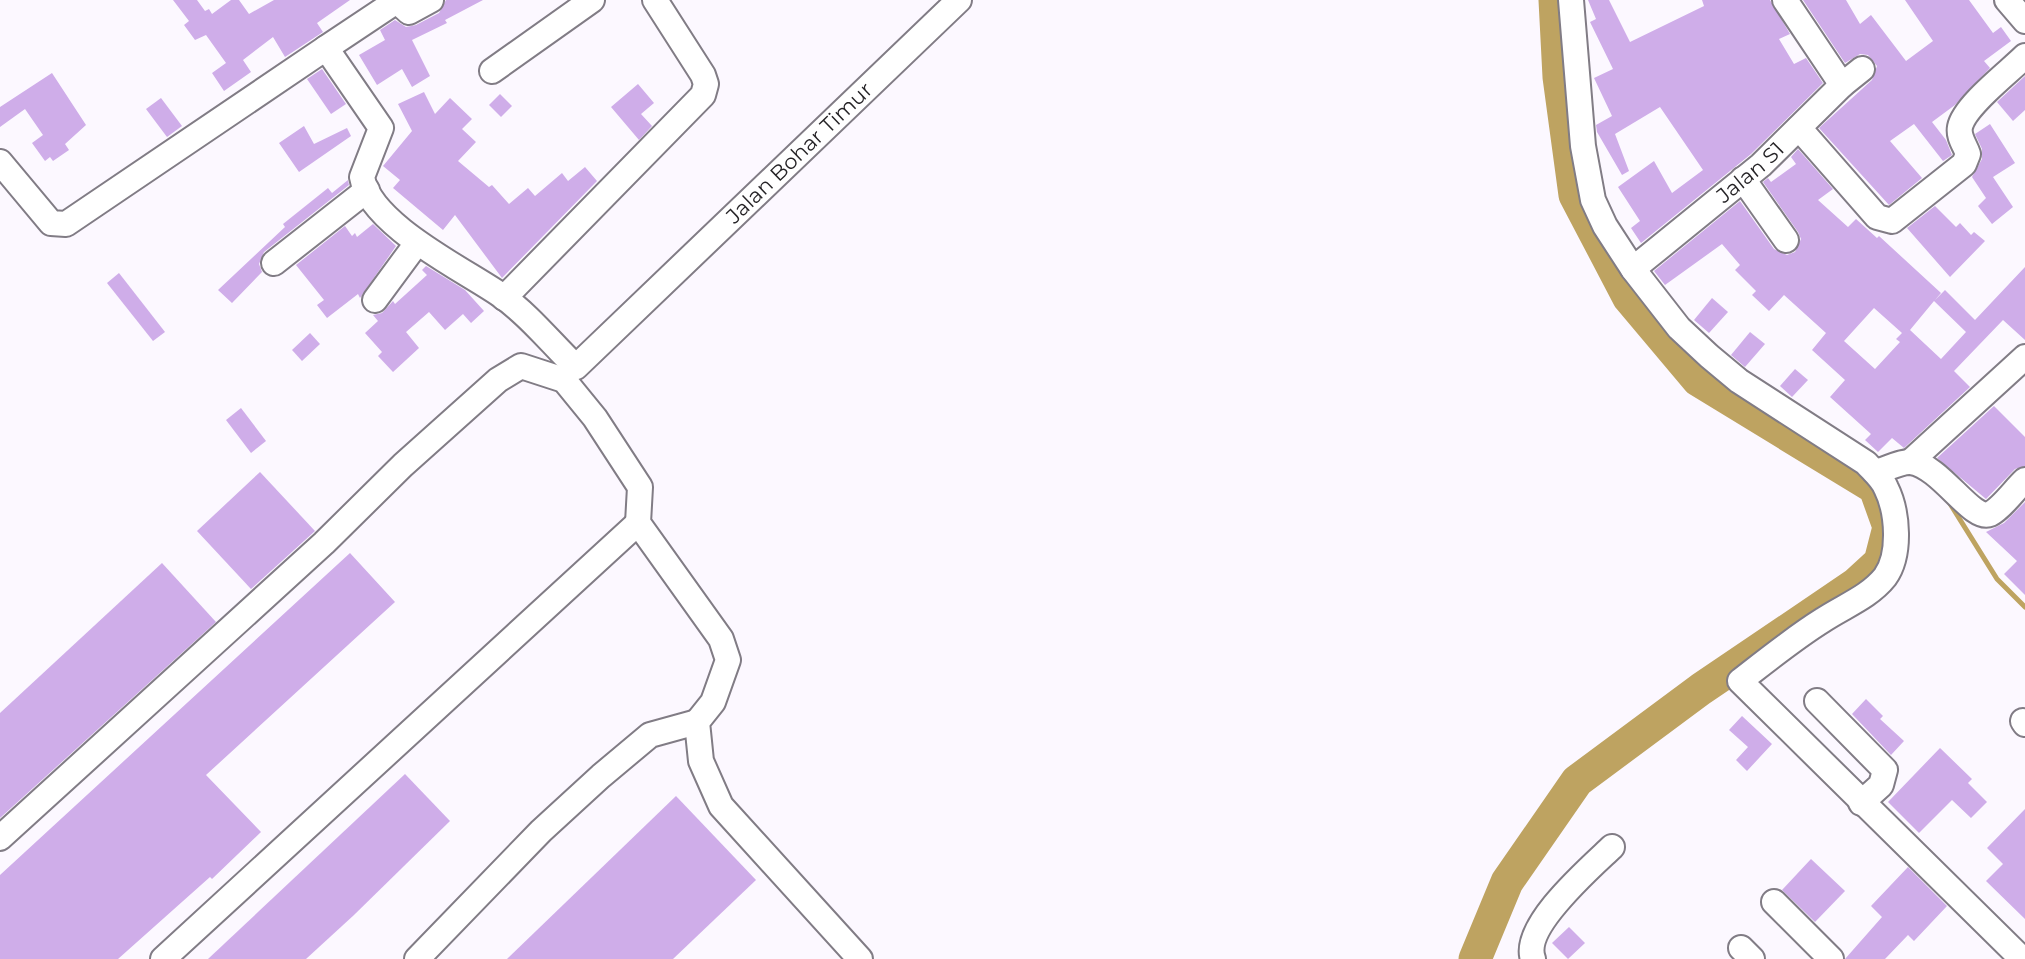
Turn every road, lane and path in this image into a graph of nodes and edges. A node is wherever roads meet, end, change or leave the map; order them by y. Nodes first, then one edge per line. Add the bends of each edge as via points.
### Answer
1 (431, 0) edge
2 (592, 0) edge
3 (655, 0) edge
4 (959, 0) edge
5 (1571, 0) edge
6 (1785, 0) edge
7 (2007, 0) edge
8 (398, 1) edge
9 (2025, 22) edge
10 (326, 48) junction
11 (2025, 56) edge
12 (1862, 69) dead end
13 (492, 71) dead end
14 (1842, 85) junction
15 (1799, 128) junction
16 (0, 162) edge
17 (1743, 179) junction
18 (367, 190) junction
19 (1786, 240) dead end
20 (417, 243) junction
21 (274, 263) dead end
22 (1633, 269) junction
23 (504, 298) junction
24 (375, 300) dead end
25 (2025, 357) edge
26 (570, 373) junction
27 (1910, 462) junction
28 (1881, 480) junction
29 (2025, 480) edge
30 (638, 523) junction
31 (1817, 701) dead end
32 (697, 722) junction
33 (1861, 803) junction
34 (0, 838) edge
35 (1612, 847) dead end
36 (1774, 902) dead end
37 (2020, 949) edge
38 (163, 959) edge
39 (417, 959) edge
40 (860, 959) edge
41 (1534, 959) edge
42 (1831, 959) edge

1 - 8 street via 410,12
2 - 13 street
3 - 23 street via 703,75 703,95
4 - 26 street, Jalan Bohar Timur
5 - 22 street via 1592,200
6 - 14 street
7 - 9 street
8 - 10 street
10 - 16 street via 66,224 51,223
10 - 18 street via 381,128 363,173
11 - 15 street via 1961,123 1960,137 1968,154 1964,164 1892,221 1877,217
12 - 14 street, Jalan S1
14 - 15 street, Jalan S1
15 - 17 street, Jalan S1
17 - 19 street
17 - 22 street, Jalan S1
18 - 20 street
18 - 21 street
20 - 23 street
20 - 24 street
22 - 28 street via 1679,328 1709,356
23 - 26 street
25 - 27 street
26 - 30 street via 640,487
26 - 34 street via 521,366 498,380
27 - 28 street
27 - 29 street via 1936,473 1981,515 1990,514
28 - 33 street via 1895,531 1886,575 1740,681
30 - 32 street via 721,639 728,660 713,702
30 - 38 street
31 - 33 street via 1885,771 1881,785
32 - 39 street via 650,735 601,776
32 - 40 street via 701,761 721,806
33 - 37 street
35 - 41 street via 1572,885 1537,930 1530,948
36 - 42 street

